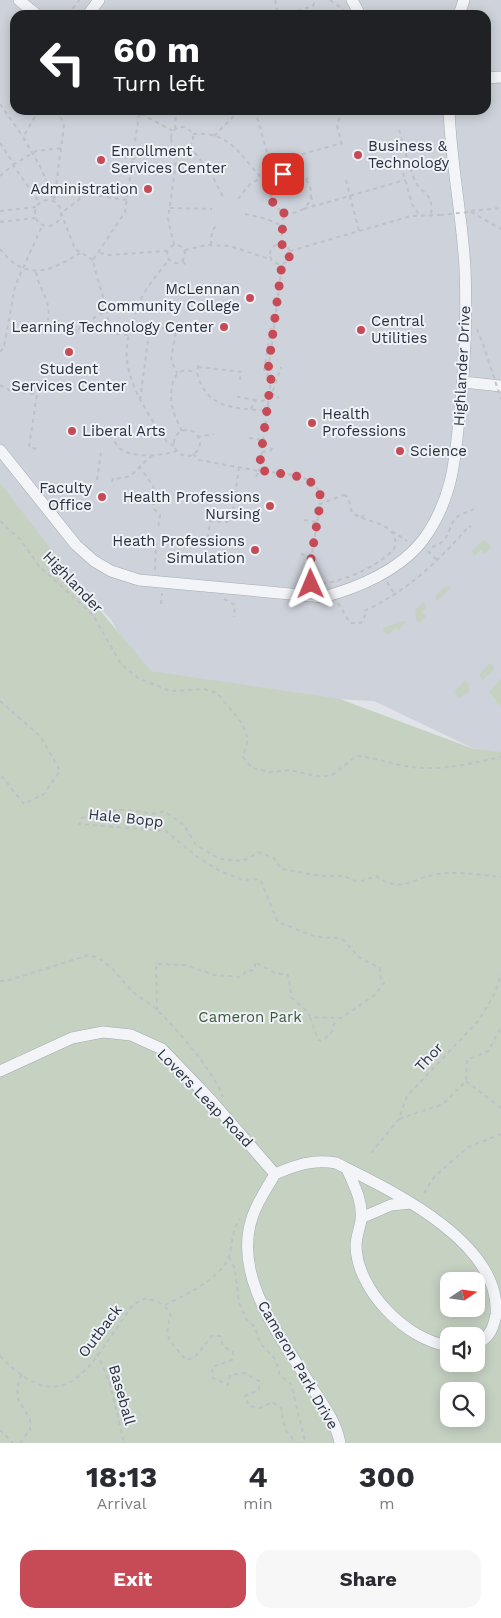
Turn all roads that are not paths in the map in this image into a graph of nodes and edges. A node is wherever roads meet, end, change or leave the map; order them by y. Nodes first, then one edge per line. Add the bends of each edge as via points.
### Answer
1 (19, 0) edge
2 (31, 10) edge
3 (450, 115) edge
4 (463, 382) junction
5 (501, 386) edge
6 (0, 450) edge
7 (0, 1071) edge
8 (347, 1169) junction
9 (275, 1174) junction
10 (411, 1203) junction
11 (361, 1218) junction
12 (485, 1336) edge
13 (440, 1344) edge
14 (340, 1443) edge

1 - 2 street
3 - 4 street, Highlander Drive via 465,267
4 - 5 street
4 - 6 street, Highlander Drive via 451,485 422,541 403,559 371,579 323,597 163,583 111,571 76,545
7 - 9 street, Lovers Leap Road via 72,1038 103,1032 131,1035 162,1049 210,1098
8 - 9 street via 322,1161 297,1164
8 - 10 street
8 - 11 street via 358,1192
9 - 14 street, Cameron Park Drive via 252,1218 247,1245 252,1277 261,1303 333,1420
10 - 11 street via 391,1205
10 - 12 street via 442,1222 470,1245 482,1261 491,1280 497,1308 493,1329
11 - 13 street via 356,1245 360,1269 378,1301 406,1328

